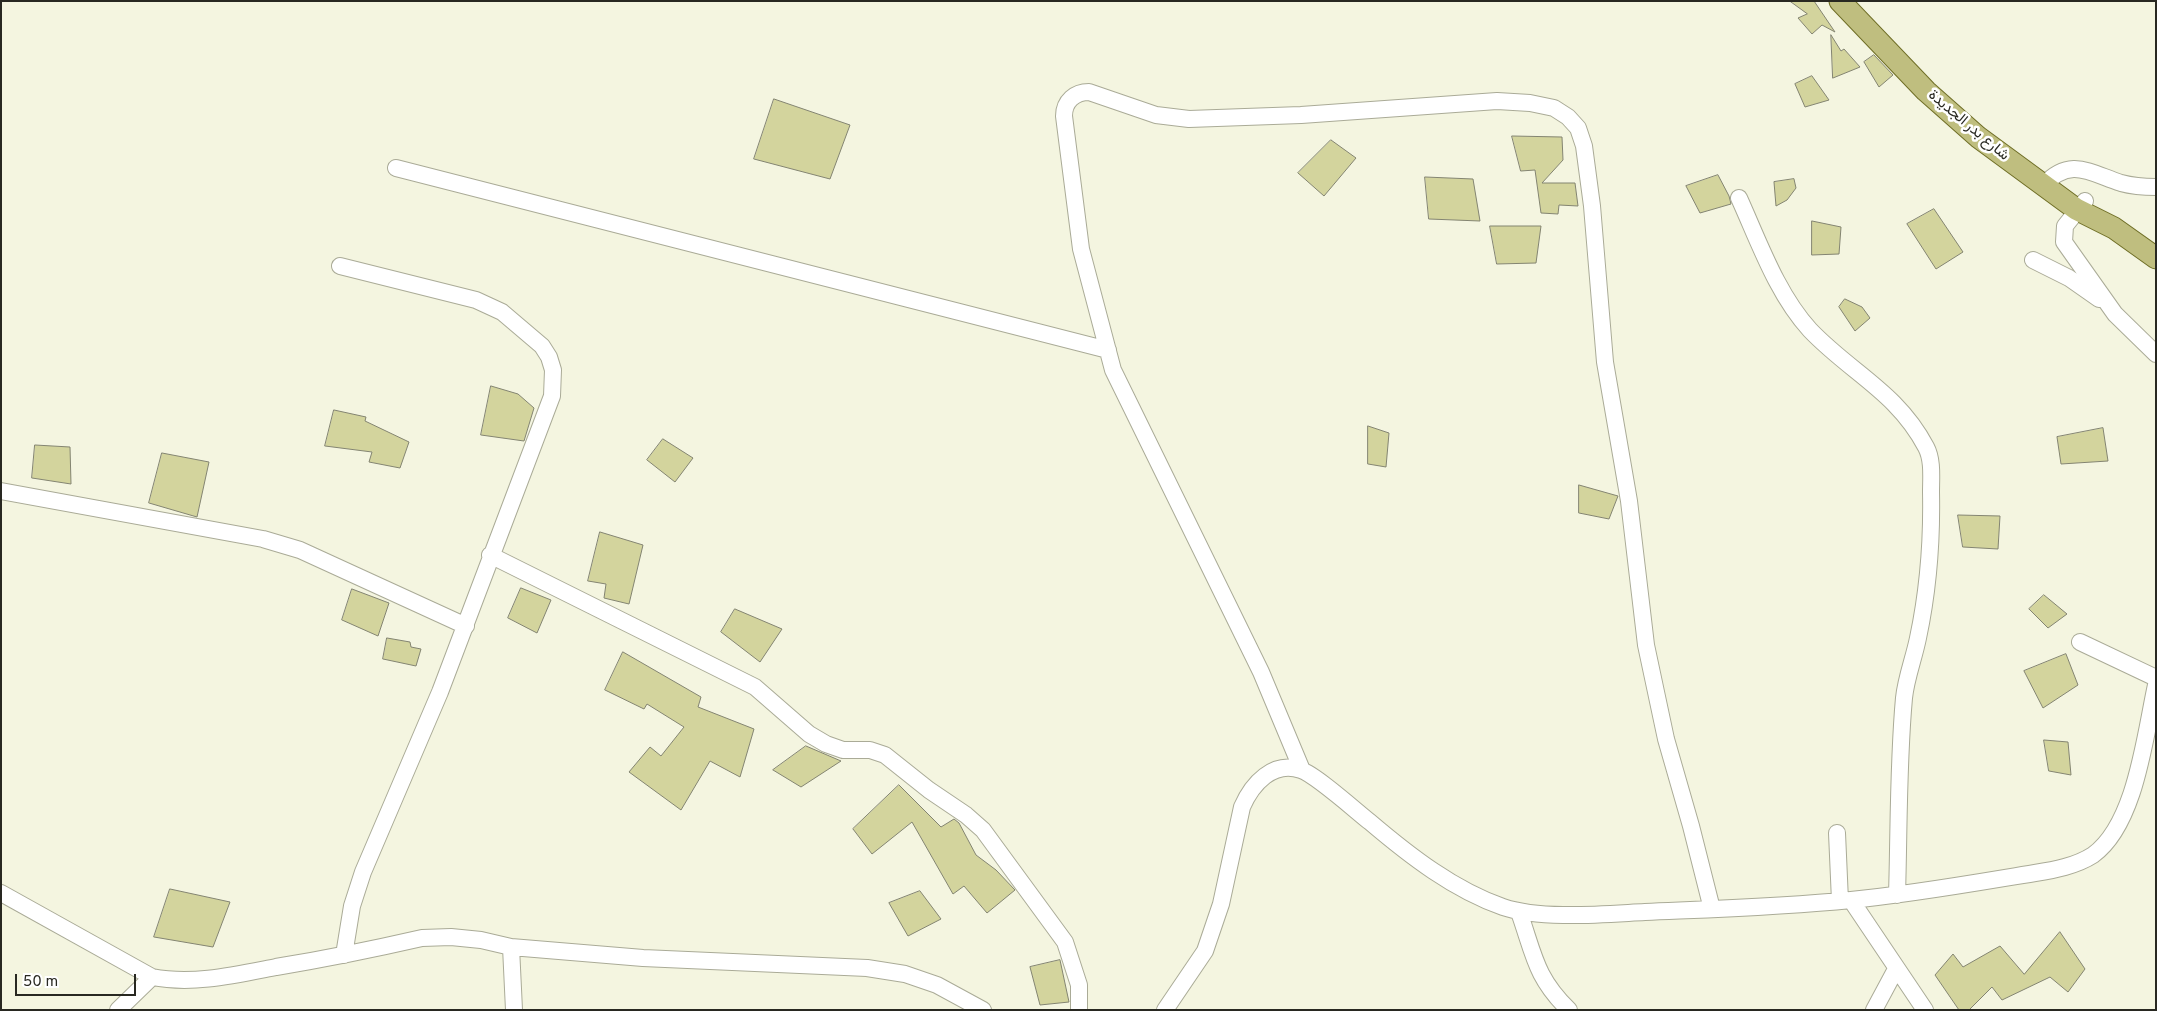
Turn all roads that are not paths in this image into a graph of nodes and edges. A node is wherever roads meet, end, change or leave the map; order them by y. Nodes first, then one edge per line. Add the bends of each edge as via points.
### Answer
1 (1840, 1) edge
2 (1855, 1) edge
3 (396, 168) dead end
4 (2046, 182) junction
5 (2156, 187) edge
6 (1739, 198) dead end
7 (2081, 205) junction
8 (2156, 258) edge
9 (2033, 260) dead end
10 (340, 266) dead end
11 (2115, 314) junction
12 (1108, 350) junction
13 (2156, 354) edge
14 (1, 491) edge
15 (490, 555) junction
16 (466, 626) junction
17 (2080, 642) dead end
18 (2156, 678) edge
19 (2156, 685) edge
20 (1302, 770) junction
21 (1837, 833) dead end
22 (1, 893) edge
23 (1897, 895) junction
24 (1845, 901) junction
25 (1712, 910) junction
26 (1520, 912) junction
27 (511, 947) junction
28 (344, 955) junction
29 (1896, 970) junction
30 (152, 977) junction
31 (118, 1010) edge
32 (514, 1010) edge
33 (983, 1010) edge
34 (1079, 1010) edge
35 (1166, 1010) edge
36 (1569, 1010) edge
37 (1874, 1010) edge
38 (1924, 1010) edge

1 - 4 main road, شارع بدر الجديدة via 1926,91 1978,137
2 - 4 main road, شارع بدر الجديدة via 1939,91
3 - 12 street
4 - 5 street via 2071,168 2087,169 2122,183
4 - 7 main road, شارع بدر الجديدة
6 - 23 street via 1785,295 1808,328 1899,407 1928,450 1932,510 1929,562 1918,637 1904,695
7 - 8 main road, شارع بدر الجديدة
7 - 11 street via 2066,226 2064,242
9 - 11 street via 2069,278
10 - 15 street via 489,305 532,337 549,357 554,370 552,396
11 - 13 street
12 - 20 street via 1113,370 1261,672
12 - 25 street via 1081,249 1064,116 1072,96 1089,92 1156,115 1189,119 1301,115 1496,101 1554,108 1568,117 1578,128 1584,146 1605,362 1629,501 1646,645 1666,739
14 - 16 street via 263,539 300,550
15 - 16 street
15 - 34 street via 754,687 809,734 826,744 843,750 870,750 885,755 966,815 983,830 1065,942 1079,985
16 - 28 street via 363,872 352,906
17 - 18 street
19 - 23 street via 2128,805 2120,823 2099,849 2079,862 2060,868
20 - 26 street via 1439,874 1486,900
20 - 35 street via 1281,769 1268,774 1257,781 1248,794 1242,807 1221,904 1205,952
21 - 24 street
22 - 30 street
23 - 24 street
24 - 25 street
24 - 29 street
25 - 26 street via 1615,914
26 - 36 street via 1545,983
27 - 28 street via 481,940 422,938
27 - 32 street
27 - 33 street via 642,958 867,968 905,974 937,985
28 - 30 street via 202,980
29 - 37 street
29 - 38 street
30 - 31 street

